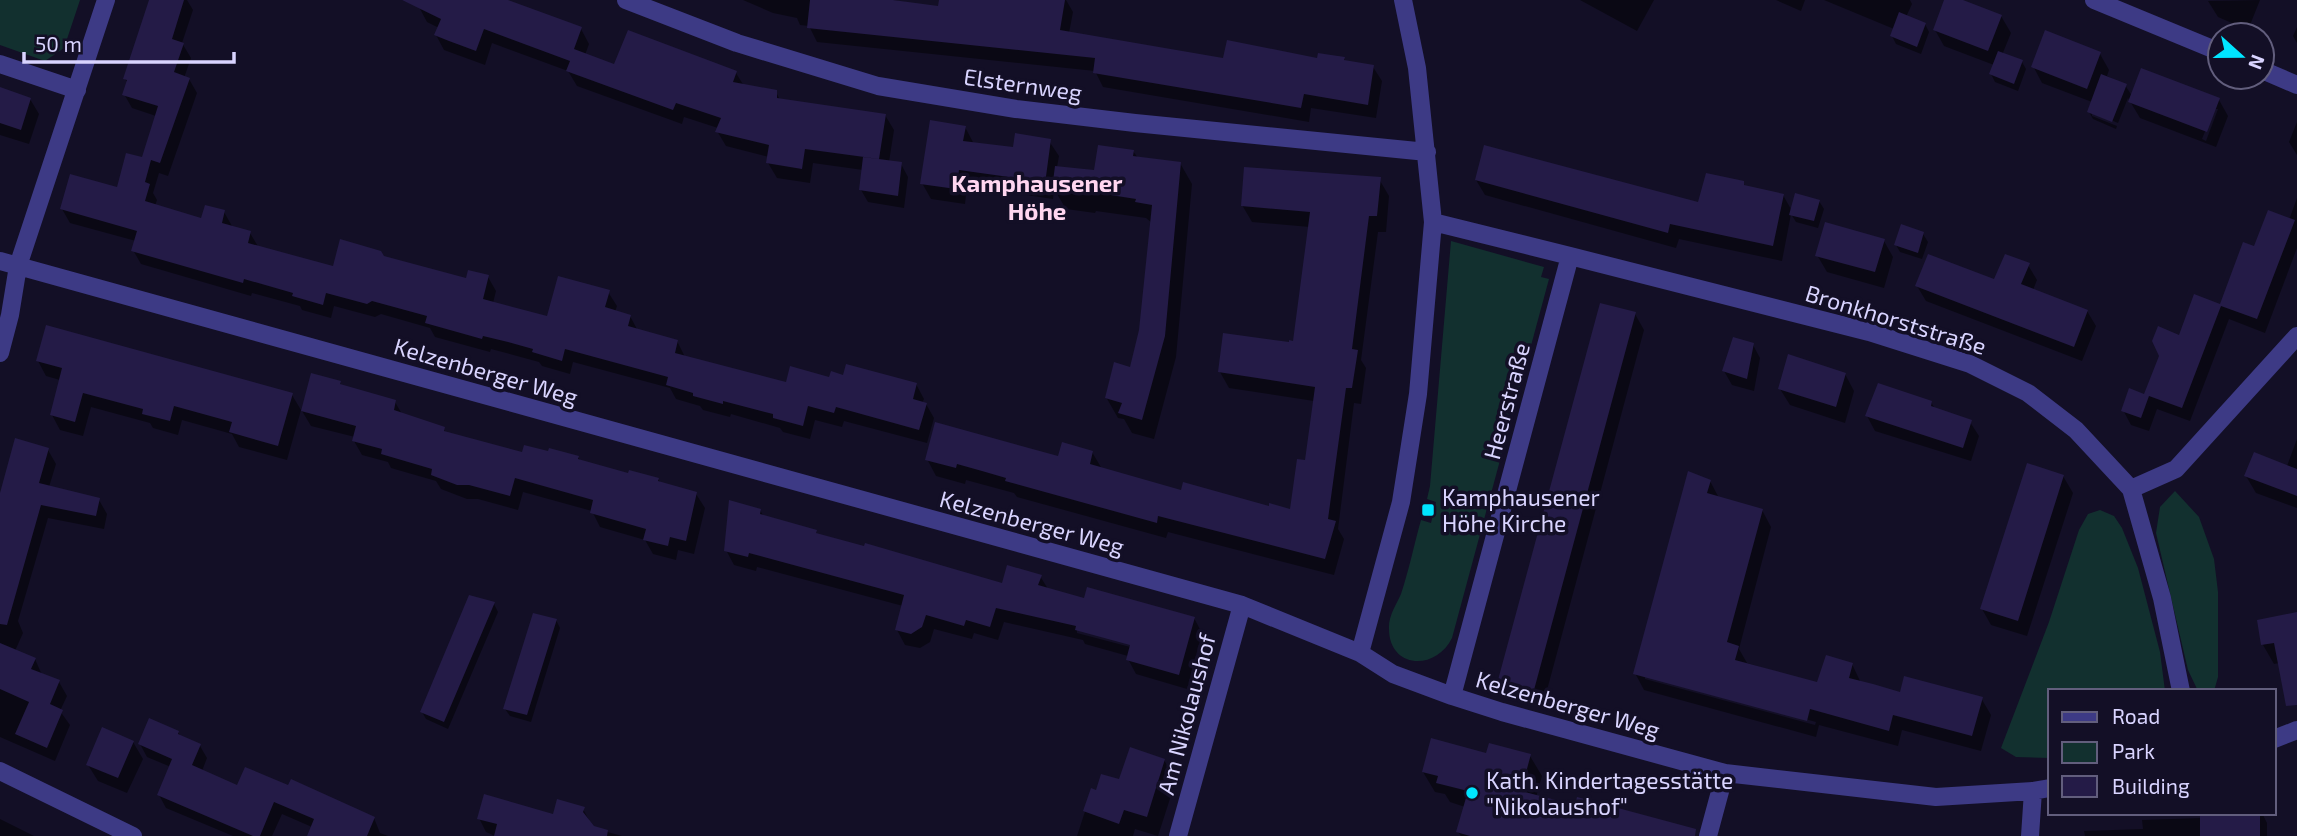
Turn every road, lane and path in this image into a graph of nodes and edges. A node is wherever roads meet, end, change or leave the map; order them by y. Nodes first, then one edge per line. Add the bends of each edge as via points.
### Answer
1 (106, 0) edge
2 (626, 0) edge
3 (1403, 0) edge
4 (2094, 0) edge
5 (2206, 46) edge
6 (0, 64) edge
7 (2276, 76) edge
8 (2297, 85) edge
9 (77, 90) junction
10 (1427, 152) junction
11 (1433, 222) junction
12 (1570, 256) junction
13 (0, 261) edge
14 (18, 265) junction
15 (2297, 335) edge
16 (0, 353) edge
17 (2131, 489) junction
18 (1242, 605) junction
19 (1360, 653) junction
20 (2181, 689) edge
21 (1452, 696) junction
22 (2297, 730) edge
23 (2276, 738) edge
24 (0, 771) edge
25 (1725, 774) junction
26 (2042, 789) edge
27 (133, 836) edge
28 (1178, 836) edge
29 (1708, 836) edge
30 (2030, 836) edge

1 - 9 street
2 - 10 street, Elsternweg via 737,43 878,86 1135,124
3 - 10 street
4 - 5 street
6 - 9 street
7 - 8 street
9 - 14 street
10 - 11 street
11 - 12 street
11 - 19 street via 1418,394 1401,502
12 - 17 street, Bronkhorststraße via 1870,332 1970,364 2028,393 2076,430
12 - 21 street, Heerstraße
13 - 14 street, Kelzenberger Weg
14 - 16 street
14 - 18 street, Kelzenberger Weg
15 - 17 street via 2176,469
17 - 20 street, Bronkhorststraße via 2162,598
18 - 19 street, Kelzenberger Weg
18 - 28 street, Am Nikolaushof
19 - 21 street, Kelzenberger Weg via 1393,674
21 - 25 street, Kelzenberger Weg
22 - 23 street
24 - 27 street
25 - 26 street, Kelzenberger Weg via 1936,797
25 - 29 street
26 - 30 street

